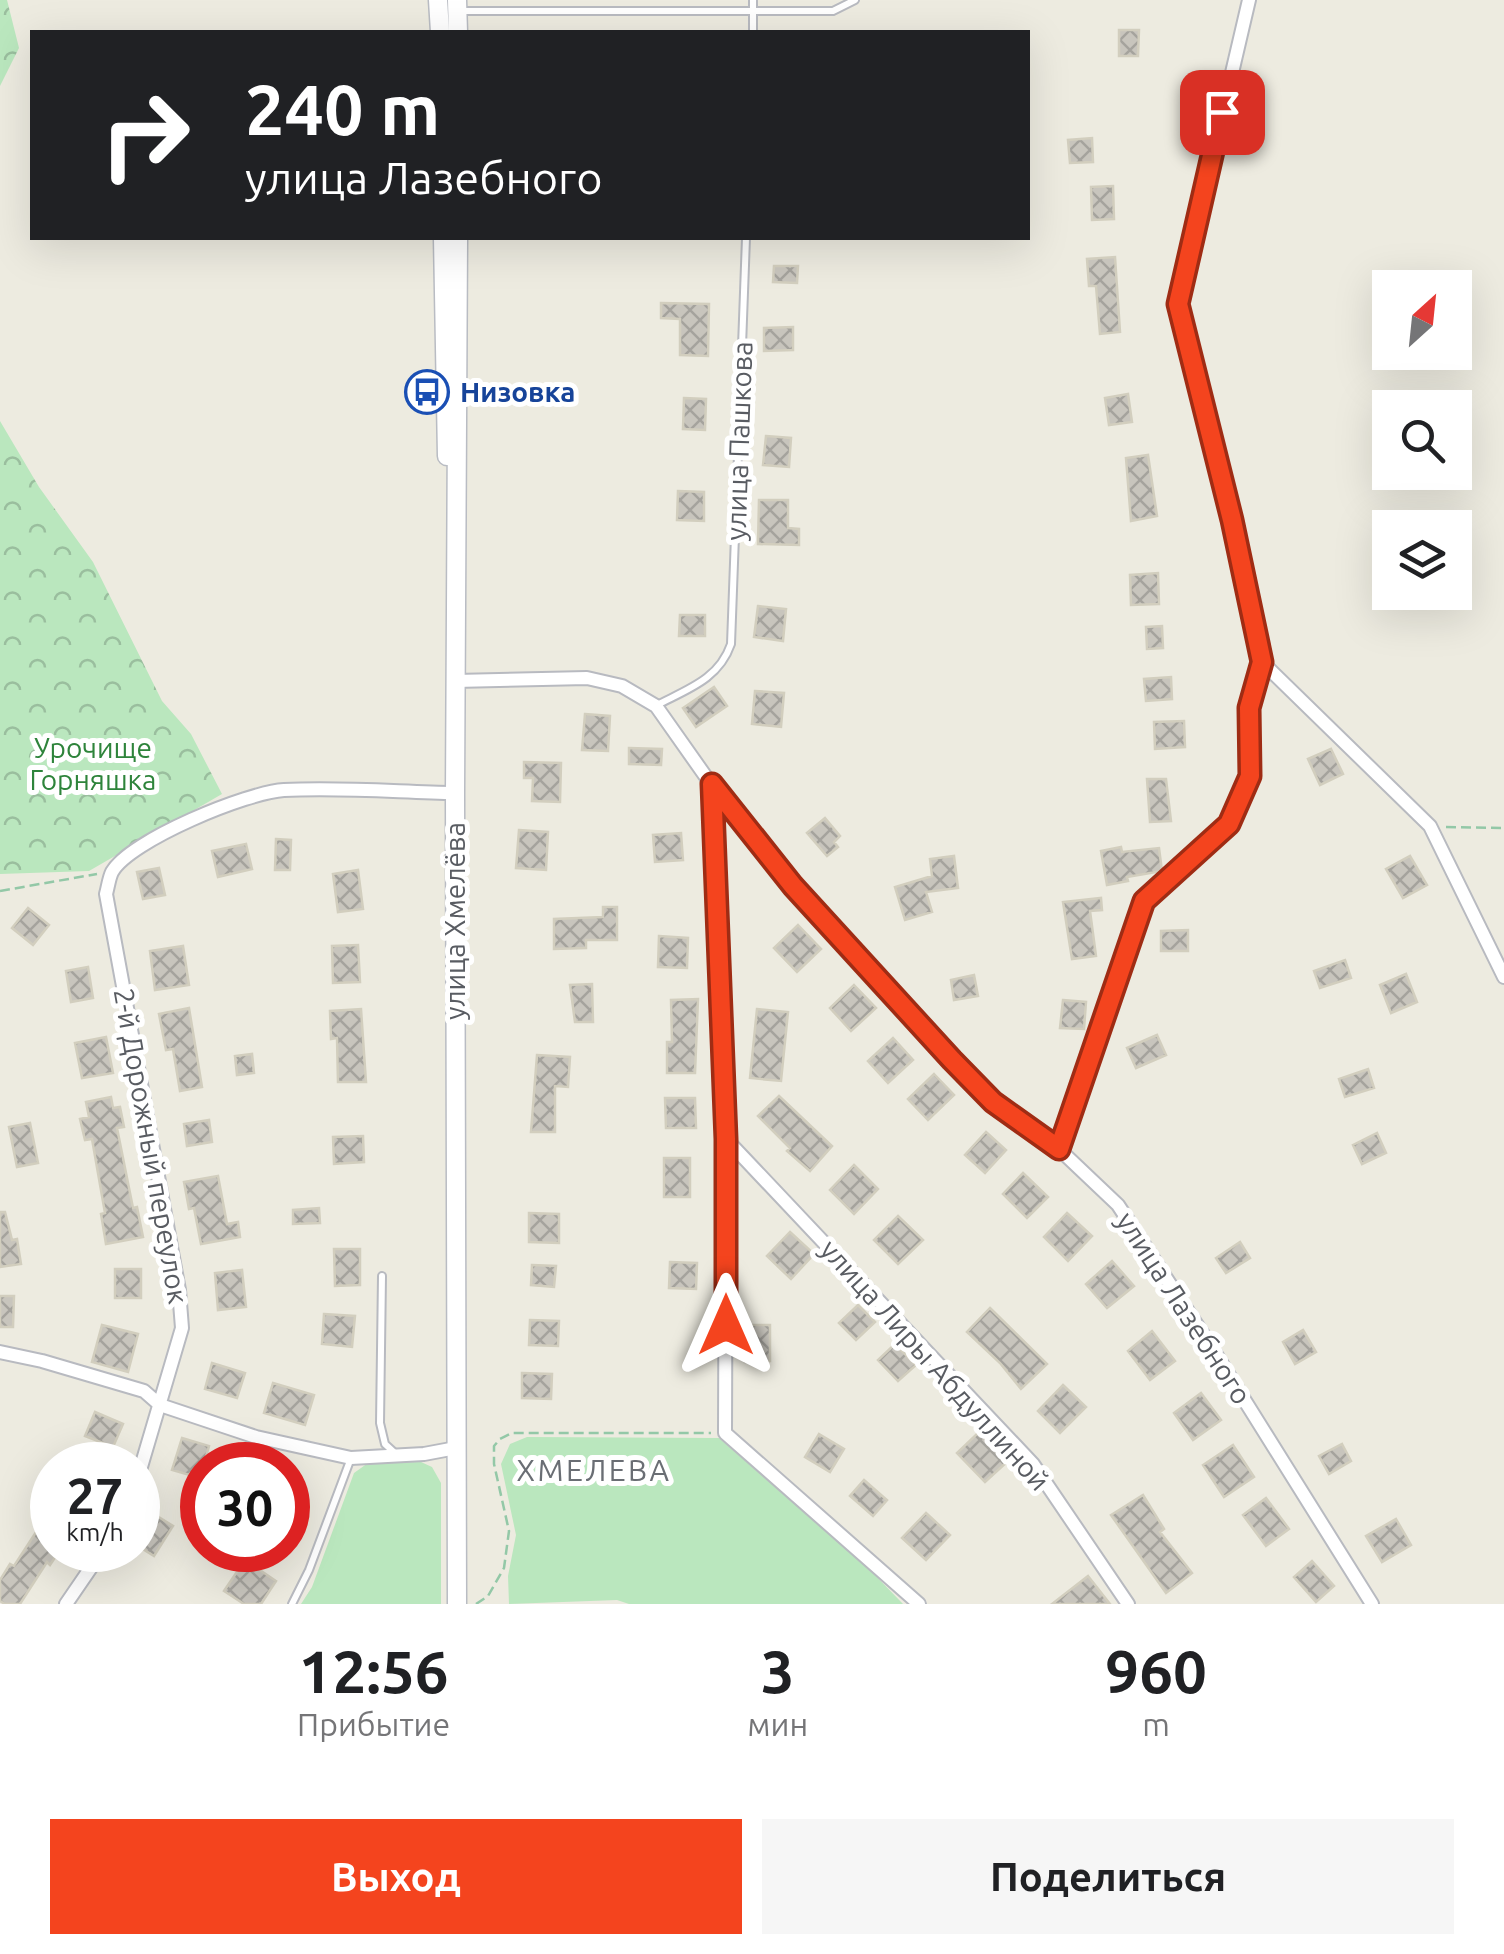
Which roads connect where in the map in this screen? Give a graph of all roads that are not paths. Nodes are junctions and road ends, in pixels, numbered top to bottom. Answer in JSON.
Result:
{"nodes":[{"id":1,"x":438,"y":0,"type":"edge"},
{"id":2,"x":754,"y":0,"type":"edge"},
{"id":3,"x":856,"y":0,"type":"edge"},
{"id":4,"x":1249,"y":0,"type":"edge"},
{"id":5,"x":457,"y":4,"type":"edge"},
{"id":6,"x":754,"y":13,"type":"junction"},
{"id":7,"x":440,"y":30,"type":"edge"},
{"id":8,"x":458,"y":30,"type":"edge"},
{"id":9,"x":753,"y":30,"type":"edge"},
{"id":10,"x":443,"y":240,"type":"edge"},
{"id":11,"x":458,"y":240,"type":"edge"},
{"id":12,"x":746,"y":240,"type":"edge"},
{"id":13,"x":1262,"y":662,"type":"junction"},
{"id":14,"x":456,"y":681,"type":"junction"},
{"id":15,"x":656,"y":706,"type":"junction"},
{"id":16,"x":712,"y":784,"type":"junction"},
{"id":17,"x":455,"y":793,"type":"junction"},
{"id":18,"x":1504,"y":976,"type":"edge"},
{"id":19,"x":726,"y":1139,"type":"junction"},
{"id":20,"x":1059,"y":1149,"type":"junction"},
{"id":21,"x":382,"y":1276,"type":"dead end"},
{"id":22,"x":0,"y":1352,"type":"edge"},
{"id":23,"x":160,"y":1405,"type":"junction"},
{"id":24,"x":149,"y":1442,"type":"edge"},
{"id":25,"x":456,"y":1448,"type":"junction"},
{"id":26,"x":398,"y":1456,"type":"junction"},
{"id":27,"x":352,"y":1458,"type":"junction"},
{"id":28,"x":88,"y":1572,"type":"edge"},
{"id":29,"x":66,"y":1604,"type":"edge"},
{"id":30,"x":292,"y":1604,"type":"edge"},
{"id":31,"x":457,"y":1604,"type":"edge"},
{"id":32,"x":920,"y":1604,"type":"edge"},
{"id":33,"x":1128,"y":1604,"type":"edge"},
{"id":34,"x":1372,"y":1604,"type":"edge"}],
"edges":[{"from":1,"to":7,"type":"main road"},
{"from":2,"to":6,"type":"lane"},
{"from":3,"to":6,"type":"lane"},
{"from":4,"to":13,"type":"street"},
{"from":5,"to":6,"type":"lane"},
{"from":5,"to":8,"type":"main road"},
{"from":6,"to":9,"type":"lane"},
{"from":10,"to":14,"type":"main road"},
{"from":11,"to":14,"type":"main road","name":"улица Хмелёва"},
{"from":12,"to":15,"type":"lane","name":"улица Пашкова"},
{"from":13,"to":18,"type":"street"},
{"from":13,"to":20,"type":"street"},
{"from":14,"to":15,"type":"street","name":"улица Лазебного"},
{"from":14,"to":17,"type":"main road","name":"улица Хмелёва"},
{"from":15,"to":16,"type":"street","name":"улица Лазебного"},
{"from":16,"to":19,"type":"street"},
{"from":16,"to":20,"type":"street","name":"улица Лазебного"},
{"from":17,"to":23,"type":"street","name":"2-й Дорожный переулок"},
{"from":17,"to":25,"type":"main road","name":"улица Хмелёва"},
{"from":19,"to":32,"type":"street"},
{"from":19,"to":33,"type":"street","name":"улица Лиры Абдуллиной"},
{"from":20,"to":34,"type":"street","name":"улица Лазебного"},
{"from":21,"to":26,"type":"lane"},
{"from":22,"to":23,"type":"street"},
{"from":23,"to":24,"type":"street","name":"2-й Дорожный переулок"},
{"from":23,"to":27,"type":"street"},
{"from":25,"to":26,"type":"street"},
{"from":25,"to":31,"type":"main road","name":"улица Хмелёва"},
{"from":26,"to":27,"type":"street"},
{"from":27,"to":30,"type":"lane"},
{"from":28,"to":29,"type":"street"}]}
